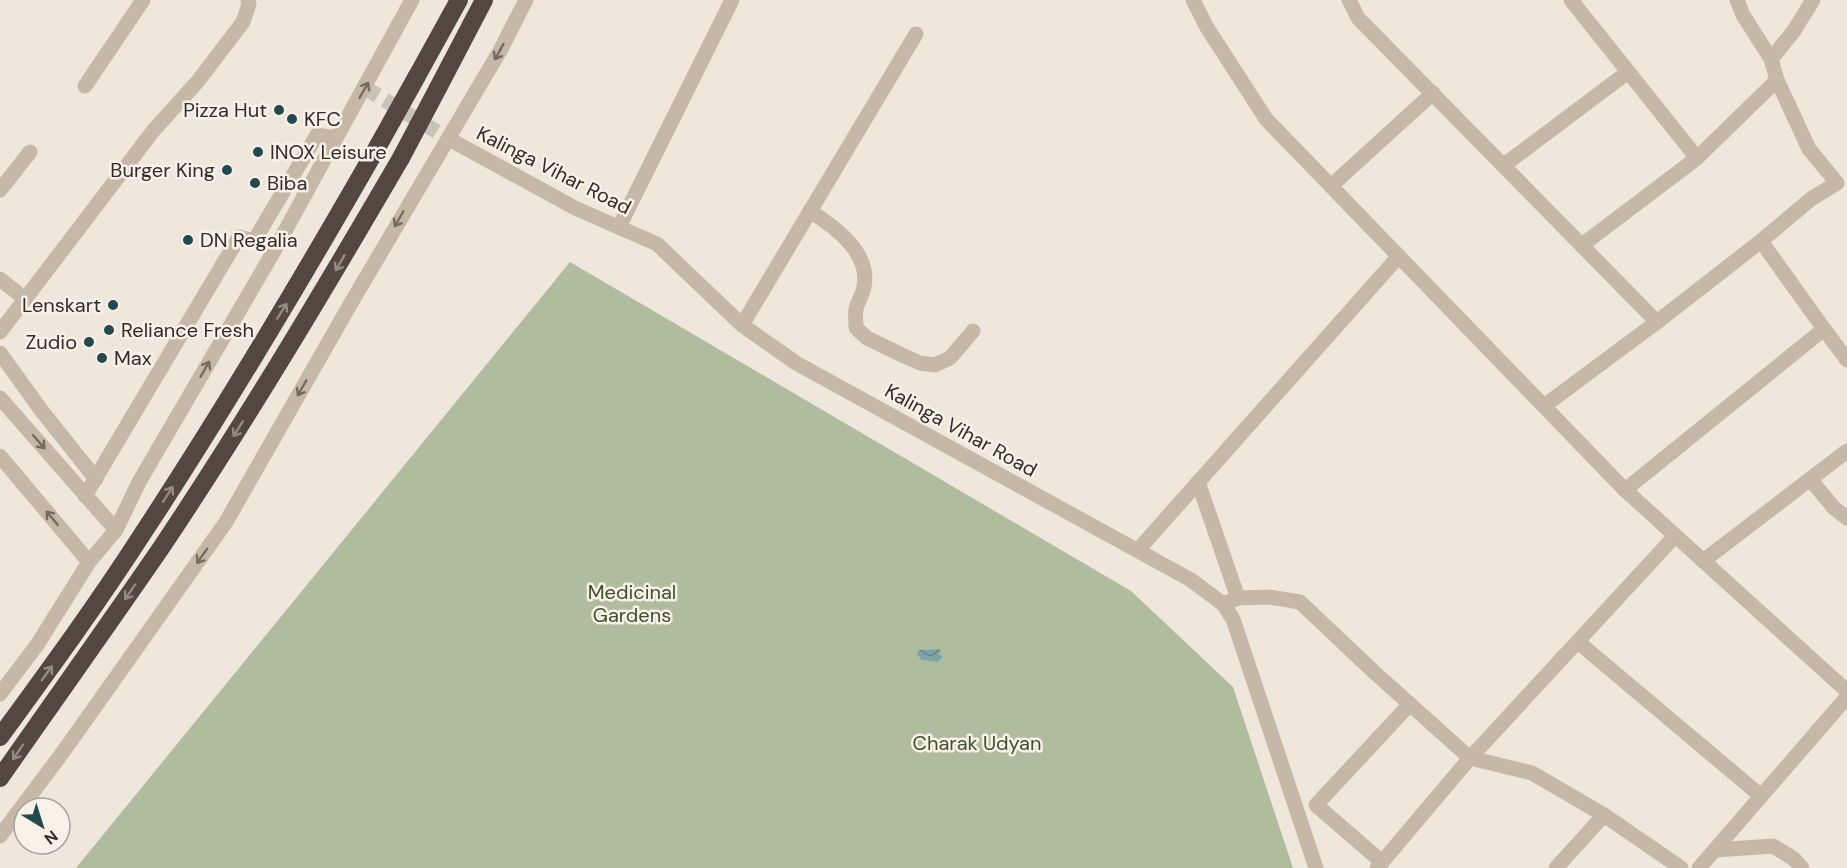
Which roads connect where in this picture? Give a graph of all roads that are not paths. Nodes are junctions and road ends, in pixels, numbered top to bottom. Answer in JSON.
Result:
{"nodes":[{"id":1,"x":143,"y":0,"type":"edge"},
{"id":2,"x":248,"y":0,"type":"edge"},
{"id":3,"x":412,"y":0,"type":"edge"},
{"id":4,"x":459,"y":0,"type":"edge"},
{"id":5,"x":484,"y":0,"type":"edge"},
{"id":6,"x":526,"y":0,"type":"edge"},
{"id":7,"x":732,"y":0,"type":"edge"},
{"id":8,"x":1193,"y":0,"type":"edge"},
{"id":9,"x":1348,"y":0,"type":"edge"},
{"id":10,"x":1571,"y":0,"type":"edge"},
{"id":11,"x":1737,"y":0,"type":"edge"},
{"id":12,"x":1813,"y":0,"type":"edge"},
{"id":13,"x":916,"y":34,"type":"dead end"},
{"id":14,"x":1771,"y":59,"type":"junction"},
{"id":15,"x":1629,"y":72,"type":"junction"},
{"id":16,"x":1777,"y":80,"type":"junction"},
{"id":17,"x":85,"y":86,"type":"dead end"},
{"id":18,"x":1433,"y":93,"type":"junction"},
{"id":19,"x":336,"y":138,"type":"junction"},
{"id":20,"x":449,"y":139,"type":"junction"},
{"id":21,"x":30,"y":152,"type":"dead end"},
{"id":22,"x":1697,"y":158,"type":"junction"},
{"id":23,"x":1504,"y":165,"type":"junction"},
{"id":24,"x":1842,"y":180,"type":"edge"},
{"id":25,"x":1332,"y":186,"type":"junction"},
{"id":26,"x":0,"y":190,"type":"edge"},
{"id":27,"x":810,"y":211,"type":"junction"},
{"id":28,"x":619,"y":227,"type":"junction"},
{"id":29,"x":1761,"y":241,"type":"junction"},
{"id":30,"x":1582,"y":245,"type":"junction"},
{"id":31,"x":1399,"y":256,"type":"junction"},
{"id":32,"x":0,"y":279,"type":"edge"},
{"id":33,"x":25,"y":299,"type":"junction"},
{"id":34,"x":1657,"y":322,"type":"junction"},
{"id":35,"x":742,"y":325,"type":"junction"},
{"id":36,"x":1824,"y":329,"type":"junction"},
{"id":37,"x":973,"y":331,"type":"dead end"},
{"id":38,"x":0,"y":332,"type":"edge"},
{"id":39,"x":0,"y":353,"type":"edge"},
{"id":40,"x":1847,"y":360,"type":"edge"},
{"id":41,"x":0,"y":398,"type":"edge"},
{"id":42,"x":1544,"y":406,"type":"junction"},
{"id":43,"x":1847,"y":451,"type":"edge"},
{"id":44,"x":0,"y":456,"type":"edge"},
{"id":45,"x":96,"y":479,"type":"junction"},
{"id":46,"x":1810,"y":479,"type":"junction"},
{"id":47,"x":1198,"y":482,"type":"junction"},
{"id":48,"x":1625,"y":490,"type":"junction"},
{"id":49,"x":85,"y":496,"type":"junction"},
{"id":50,"x":1847,"y":518,"type":"edge"},
{"id":51,"x":116,"y":530,"type":"junction"},
{"id":52,"x":1676,"y":536,"type":"junction"},
{"id":53,"x":1138,"y":550,"type":"junction"},
{"id":54,"x":1703,"y":561,"type":"junction"},
{"id":55,"x":89,"y":562,"type":"junction"},
{"id":56,"x":1238,"y":598,"type":"junction"},
{"id":57,"x":1222,"y":604,"type":"junction"},
{"id":58,"x":1578,"y":642,"type":"junction"},
{"id":59,"x":1847,"y":691,"type":"edge"},
{"id":60,"x":0,"y":694,"type":"edge"},
{"id":61,"x":1847,"y":697,"type":"edge"},
{"id":62,"x":1410,"y":704,"type":"junction"},
{"id":63,"x":0,"y":737,"type":"edge"},
{"id":64,"x":1470,"y":758,"type":"junction"},
{"id":65,"x":0,"y":778,"type":"edge"},
{"id":66,"x":1761,"y":796,"type":"junction"},
{"id":67,"x":1604,"y":815,"type":"junction"},
{"id":68,"x":0,"y":836,"type":"edge"},
{"id":69,"x":1715,"y":850,"type":"junction"},
{"id":70,"x":1380,"y":865,"type":"edge"},
{"id":71,"x":1316,"y":868,"type":"edge"},
{"id":72,"x":1556,"y":868,"type":"edge"},
{"id":73,"x":1681,"y":868,"type":"edge"},
{"id":74,"x":1699,"y":868,"type":"edge"},
{"id":75,"x":1802,"y":868,"type":"edge"}],
"edges":[{"from":1,"to":17,"type":"street"},
{"from":2,"to":33,"type":"street"},
{"from":19,"to":3,"type":"street","one_way":true},
{"from":63,"to":4,"type":"highway","one_way":true,"bridge":true},
{"from":5,"to":65,"type":"highway","one_way":true,"bridge":true},
{"from":6,"to":20,"type":"street","one_way":true},
{"from":7,"to":28,"type":"street"},
{"from":8,"to":25,"type":"street"},
{"from":9,"to":18,"type":"street"},
{"from":10,"to":15,"type":"street"},
{"from":11,"to":14,"type":"street"},
{"from":12,"to":14,"type":"street"},
{"from":13,"to":27,"type":"street"},
{"from":14,"to":16,"type":"street"},
{"from":15,"to":22,"type":"street"},
{"from":15,"to":23,"type":"street"},
{"from":16,"to":22,"type":"street"},
{"from":16,"to":24,"type":"street"},
{"from":18,"to":23,"type":"street"},
{"from":18,"to":25,"type":"street"},
{"from":19,"to":45,"type":"street"},
{"from":51,"to":19,"type":"street","one_way":true},
{"from":20,"to":28,"type":"street","name":"Kalinga Vihar Road"},
{"from":20,"to":68,"type":"street","one_way":true},
{"from":21,"to":26,"type":"street"},
{"from":22,"to":30,"type":"street"},
{"from":23,"to":30,"type":"street"},
{"from":24,"to":29,"type":"street"},
{"from":25,"to":31,"type":"street"},
{"from":27,"to":35,"type":"street"},
{"from":27,"to":37,"type":"street"},
{"from":28,"to":35,"type":"street","name":"Kalinga Vihar Road"},
{"from":29,"to":34,"type":"street"},
{"from":29,"to":36,"type":"street"},
{"from":30,"to":34,"type":"street"},
{"from":31,"to":42,"type":"street"},
{"from":31,"to":47,"type":"street"},
{"from":32,"to":33,"type":"street"},
{"from":33,"to":38,"type":"street"},
{"from":34,"to":42,"type":"street"},
{"from":35,"to":53,"type":"street","name":"Kalinga Vihar Road"},
{"from":36,"to":40,"type":"street"},
{"from":36,"to":48,"type":"street"},
{"from":39,"to":45,"type":"street"},
{"from":41,"to":49,"type":"street","one_way":true},
{"from":42,"to":48,"type":"street"},
{"from":43,"to":46,"type":"street"},
{"from":55,"to":44,"type":"street","one_way":true},
{"from":45,"to":49,"type":"street"},
{"from":46,"to":50,"type":"street"},
{"from":46,"to":54,"type":"street"},
{"from":47,"to":53,"type":"street"},
{"from":47,"to":56,"type":"street"},
{"from":48,"to":52,"type":"street"},
{"from":49,"to":51,"type":"street"},
{"from":51,"to":55,"type":"street"},
{"from":52,"to":54,"type":"street"},
{"from":52,"to":58,"type":"street"},
{"from":53,"to":57,"type":"street","name":"Kalinga Vihar Road"},
{"from":54,"to":59,"type":"street"},
{"from":55,"to":60,"type":"street"},
{"from":56,"to":57,"type":"street"},
{"from":56,"to":62,"type":"street"},
{"from":57,"to":71,"type":"street","name":"Kalinga Vihar Road"},
{"from":58,"to":64,"type":"street"},
{"from":58,"to":66,"type":"street"},
{"from":61,"to":66,"type":"street"},
{"from":62,"to":64,"type":"street"},
{"from":62,"to":70,"type":"street"},
{"from":64,"to":67,"type":"street"},
{"from":64,"to":70,"type":"street"},
{"from":66,"to":69,"type":"street"},
{"from":67,"to":72,"type":"street"},
{"from":67,"to":73,"type":"street"},
{"from":69,"to":74,"type":"street"},
{"from":69,"to":75,"type":"street"}]}
